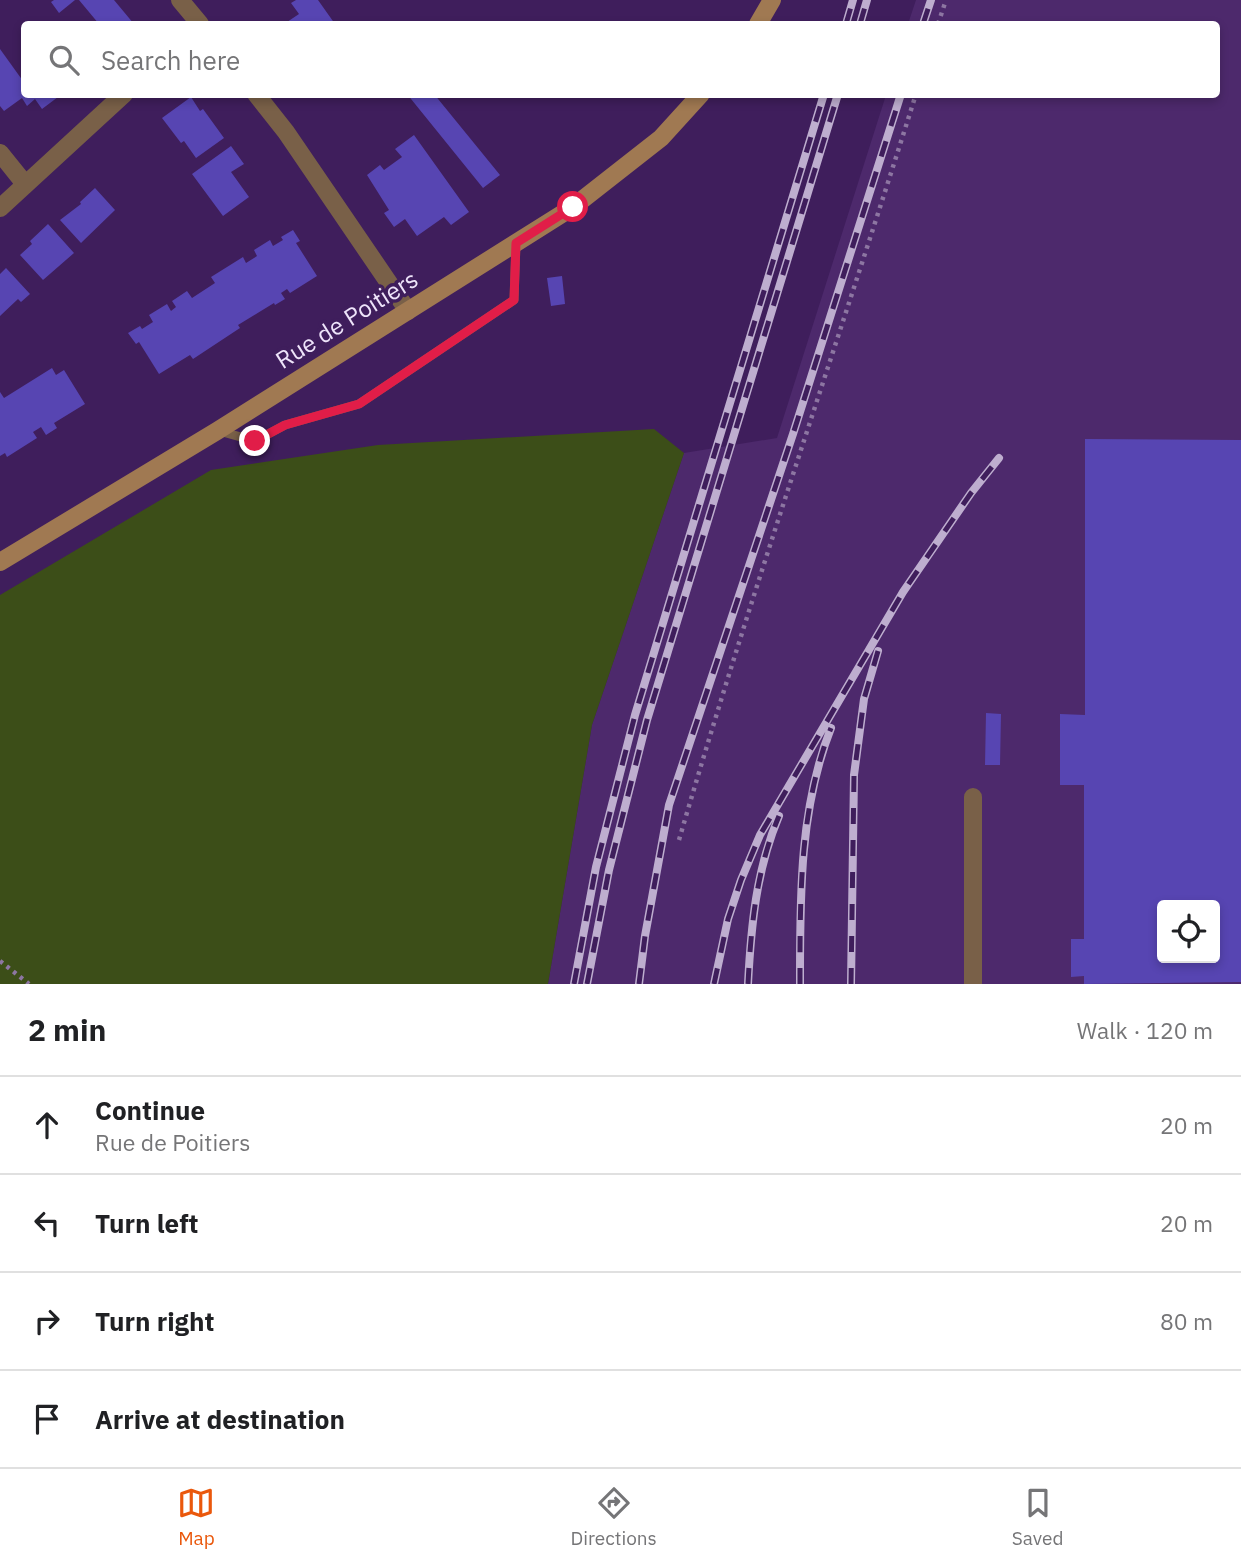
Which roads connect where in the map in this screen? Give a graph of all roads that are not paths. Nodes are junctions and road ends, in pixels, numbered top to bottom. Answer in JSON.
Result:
{"nodes":[{"id":1,"x":180,"y":0,"type":"edge"},
{"id":2,"x":772,"y":0,"type":"edge"},
{"id":3,"x":198,"y":21,"type":"edge"},
{"id":4,"x":760,"y":21,"type":"edge"},
{"id":5,"x":120,"y":98,"type":"edge"},
{"id":6,"x":259,"y":98,"type":"edge"},
{"id":7,"x":697,"y":98,"type":"edge"},
{"id":8,"x":0,"y":153,"type":"edge"},
{"id":9,"x":25,"y":184,"type":"junction"},
{"id":10,"x":0,"y":208,"type":"edge"},
{"id":11,"x":516,"y":243,"type":"junction"},
{"id":12,"x":408,"y":311,"type":"junction"},
{"id":13,"x":218,"y":431,"type":"junction"},
{"id":14,"x":0,"y":562,"type":"edge"},
{"id":15,"x":973,"y":797,"type":"dead end"},
{"id":16,"x":972,"y":984,"type":"edge"}],
"edges":[{"from":1,"to":3,"type":"street"},
{"from":2,"to":4,"type":"street"},
{"from":5,"to":9,"type":"street"},
{"from":6,"to":12,"type":"street"},
{"from":7,"to":11,"type":"street","name":"Rue de Poitiers"},
{"from":8,"to":9,"type":"street"},
{"from":9,"to":10,"type":"street"},
{"from":11,"to":12,"type":"street","name":"Rue de Poitiers"},
{"from":11,"to":13,"type":"lane"},
{"from":12,"to":13,"type":"street","name":"Rue de Poitiers"},
{"from":13,"to":14,"type":"street","name":"Rue de Poitiers"},
{"from":15,"to":16,"type":"street"}]}
